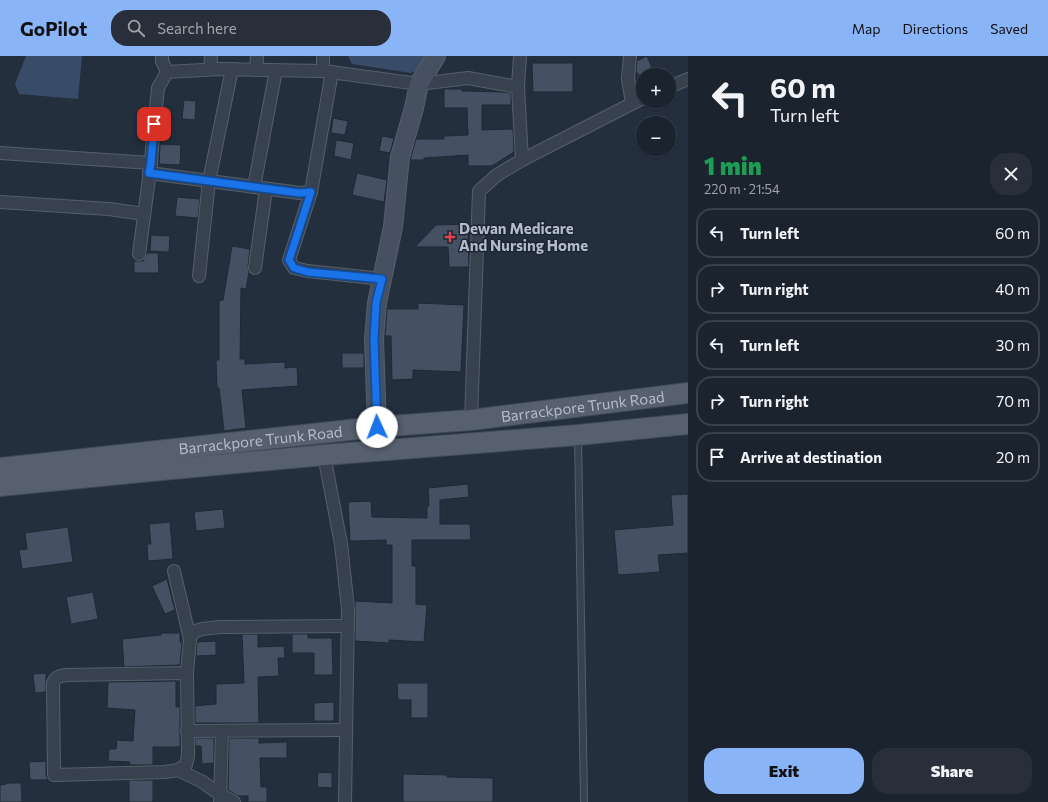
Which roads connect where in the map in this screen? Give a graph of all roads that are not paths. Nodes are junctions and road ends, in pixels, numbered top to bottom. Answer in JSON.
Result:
{"nodes":[{"id":1,"x":162,"y":56,"type":"edge"},
{"id":2,"x":210,"y":56,"type":"edge"},
{"id":3,"x":257,"y":56,"type":"edge"},
{"id":4,"x":323,"y":56,"type":"edge"},
{"id":5,"x":436,"y":56,"type":"edge"},
{"id":6,"x":520,"y":56,"type":"edge"},
{"id":7,"x":630,"y":56,"type":"edge"},
{"id":8,"x":210,"y":69,"type":"junction"},
{"id":9,"x":232,"y":69,"type":"junction"},
{"id":10,"x":256,"y":70,"type":"junction"},
{"id":11,"x":276,"y":70,"type":"junction"},
{"id":12,"x":167,"y":72,"type":"junction"},
{"id":13,"x":328,"y":72,"type":"junction"},
{"id":14,"x":688,"y":79,"type":"edge"},
{"id":15,"x":419,"y":84,"type":"junction"},
{"id":16,"x":676,"y":84,"type":"edge"},
{"id":17,"x":518,"y":87,"type":"junction"},
{"id":18,"x":636,"y":98,"type":"edge"},
{"id":19,"x":636,"y":101,"type":"edge"},
{"id":20,"x":0,"y":152,"type":"edge"},
{"id":21,"x":522,"y":160,"type":"junction"},
{"id":22,"x":150,"y":168,"type":"junction"},
{"id":23,"x":209,"y":181,"type":"junction"},
{"id":24,"x":254,"y":187,"type":"junction"},
{"id":25,"x":266,"y":188,"type":"junction"},
{"id":26,"x":311,"y":192,"type":"junction"},
{"id":27,"x":0,"y":202,"type":"edge"},
{"id":28,"x":144,"y":214,"type":"junction"},
{"id":29,"x":139,"y":254,"type":"dead end"},
{"id":30,"x":255,"y":268,"type":"dead end"},
{"id":31,"x":199,"y":276,"type":"dead end"},
{"id":32,"x":382,"y":279,"type":"junction"},
{"id":33,"x":688,"y":394,"type":"edge"},
{"id":34,"x":471,"y":420,"type":"junction"},
{"id":35,"x":688,"y":424,"type":"edge"},
{"id":36,"x":377,"y":427,"type":"junction"},
{"id":37,"x":578,"y":435,"type":"junction"},
{"id":38,"x":324,"y":455,"type":"junction"},
{"id":39,"x":0,"y":468,"type":"edge"},
{"id":40,"x":0,"y":486,"type":"edge"},
{"id":41,"x":174,"y":571,"type":"dead end"},
{"id":42,"x":348,"y":626,"type":"junction"},
{"id":43,"x":190,"y":639,"type":"junction"},
{"id":44,"x":187,"y":673,"type":"junction"},
{"id":45,"x":345,"y":730,"type":"junction"},
{"id":46,"x":187,"y":731,"type":"junction"},
{"id":47,"x":222,"y":731,"type":"junction"},
{"id":48,"x":178,"y":770,"type":"junction"},
{"id":49,"x":221,"y":799,"type":"edge"},
{"id":50,"x":234,"y":802,"type":"edge"},
{"id":51,"x":345,"y":802,"type":"edge"},
{"id":52,"x":584,"y":802,"type":"edge"}],
"edges":[{"from":1,"to":12,"type":"street"},
{"from":2,"to":8,"type":"street"},
{"from":3,"to":10,"type":"street"},
{"from":4,"to":13,"type":"street"},
{"from":5,"to":15,"type":"street"},
{"from":6,"to":17,"type":"street"},
{"from":7,"to":18,"type":"street"},
{"from":8,"to":9,"type":"street"},
{"from":8,"to":12,"type":"street"},
{"from":9,"to":10,"type":"street"},
{"from":9,"to":23,"type":"street"},
{"from":10,"to":11,"type":"street"},
{"from":11,"to":13,"type":"street"},
{"from":11,"to":24,"type":"street"},
{"from":12,"to":22,"type":"street"},
{"from":13,"to":15,"type":"street"},
{"from":13,"to":26,"type":"street"},
{"from":14,"to":16,"type":"street"},
{"from":15,"to":17,"type":"street"},
{"from":15,"to":32,"type":"street"},
{"from":17,"to":21,"type":"street"},
{"from":19,"to":21,"type":"street"},
{"from":20,"to":22,"type":"street"},
{"from":21,"to":34,"type":"street"},
{"from":22,"to":23,"type":"street"},
{"from":22,"to":28,"type":"street"},
{"from":23,"to":24,"type":"street"},
{"from":23,"to":31,"type":"street"},
{"from":24,"to":25,"type":"street"},
{"from":25,"to":26,"type":"street"},
{"from":25,"to":30,"type":"street"},
{"from":26,"to":32,"type":"street"},
{"from":27,"to":28,"type":"street"},
{"from":28,"to":29,"type":"street"},
{"from":32,"to":36,"type":"street"},
{"from":33,"to":34,"type":"main road","name":"Barrackpore Trunk Road"},
{"from":34,"to":36,"type":"main road","name":"Barrackpore Trunk Road"},
{"from":35,"to":37,"type":"main road","name":"Barrackpore Trunk Road"},
{"from":36,"to":39,"type":"main road","name":"Barrackpore Trunk Road"},
{"from":37,"to":38,"type":"main road","name":"Barrackpore Trunk Road"},
{"from":37,"to":52,"type":"lane"},
{"from":38,"to":40,"type":"main road","name":"Barrackpore Trunk Road"},
{"from":38,"to":42,"type":"street"},
{"from":41,"to":43,"type":"street"},
{"from":42,"to":43,"type":"street"},
{"from":42,"to":45,"type":"street"},
{"from":43,"to":44,"type":"street"},
{"from":44,"to":46,"type":"street"},
{"from":44,"to":48,"type":"street"},
{"from":45,"to":47,"type":"street"},
{"from":45,"to":51,"type":"street"},
{"from":46,"to":47,"type":"street"},
{"from":46,"to":48,"type":"street"},
{"from":47,"to":49,"type":"street"},
{"from":48,"to":49,"type":"street"},
{"from":49,"to":50,"type":"street"}]}
